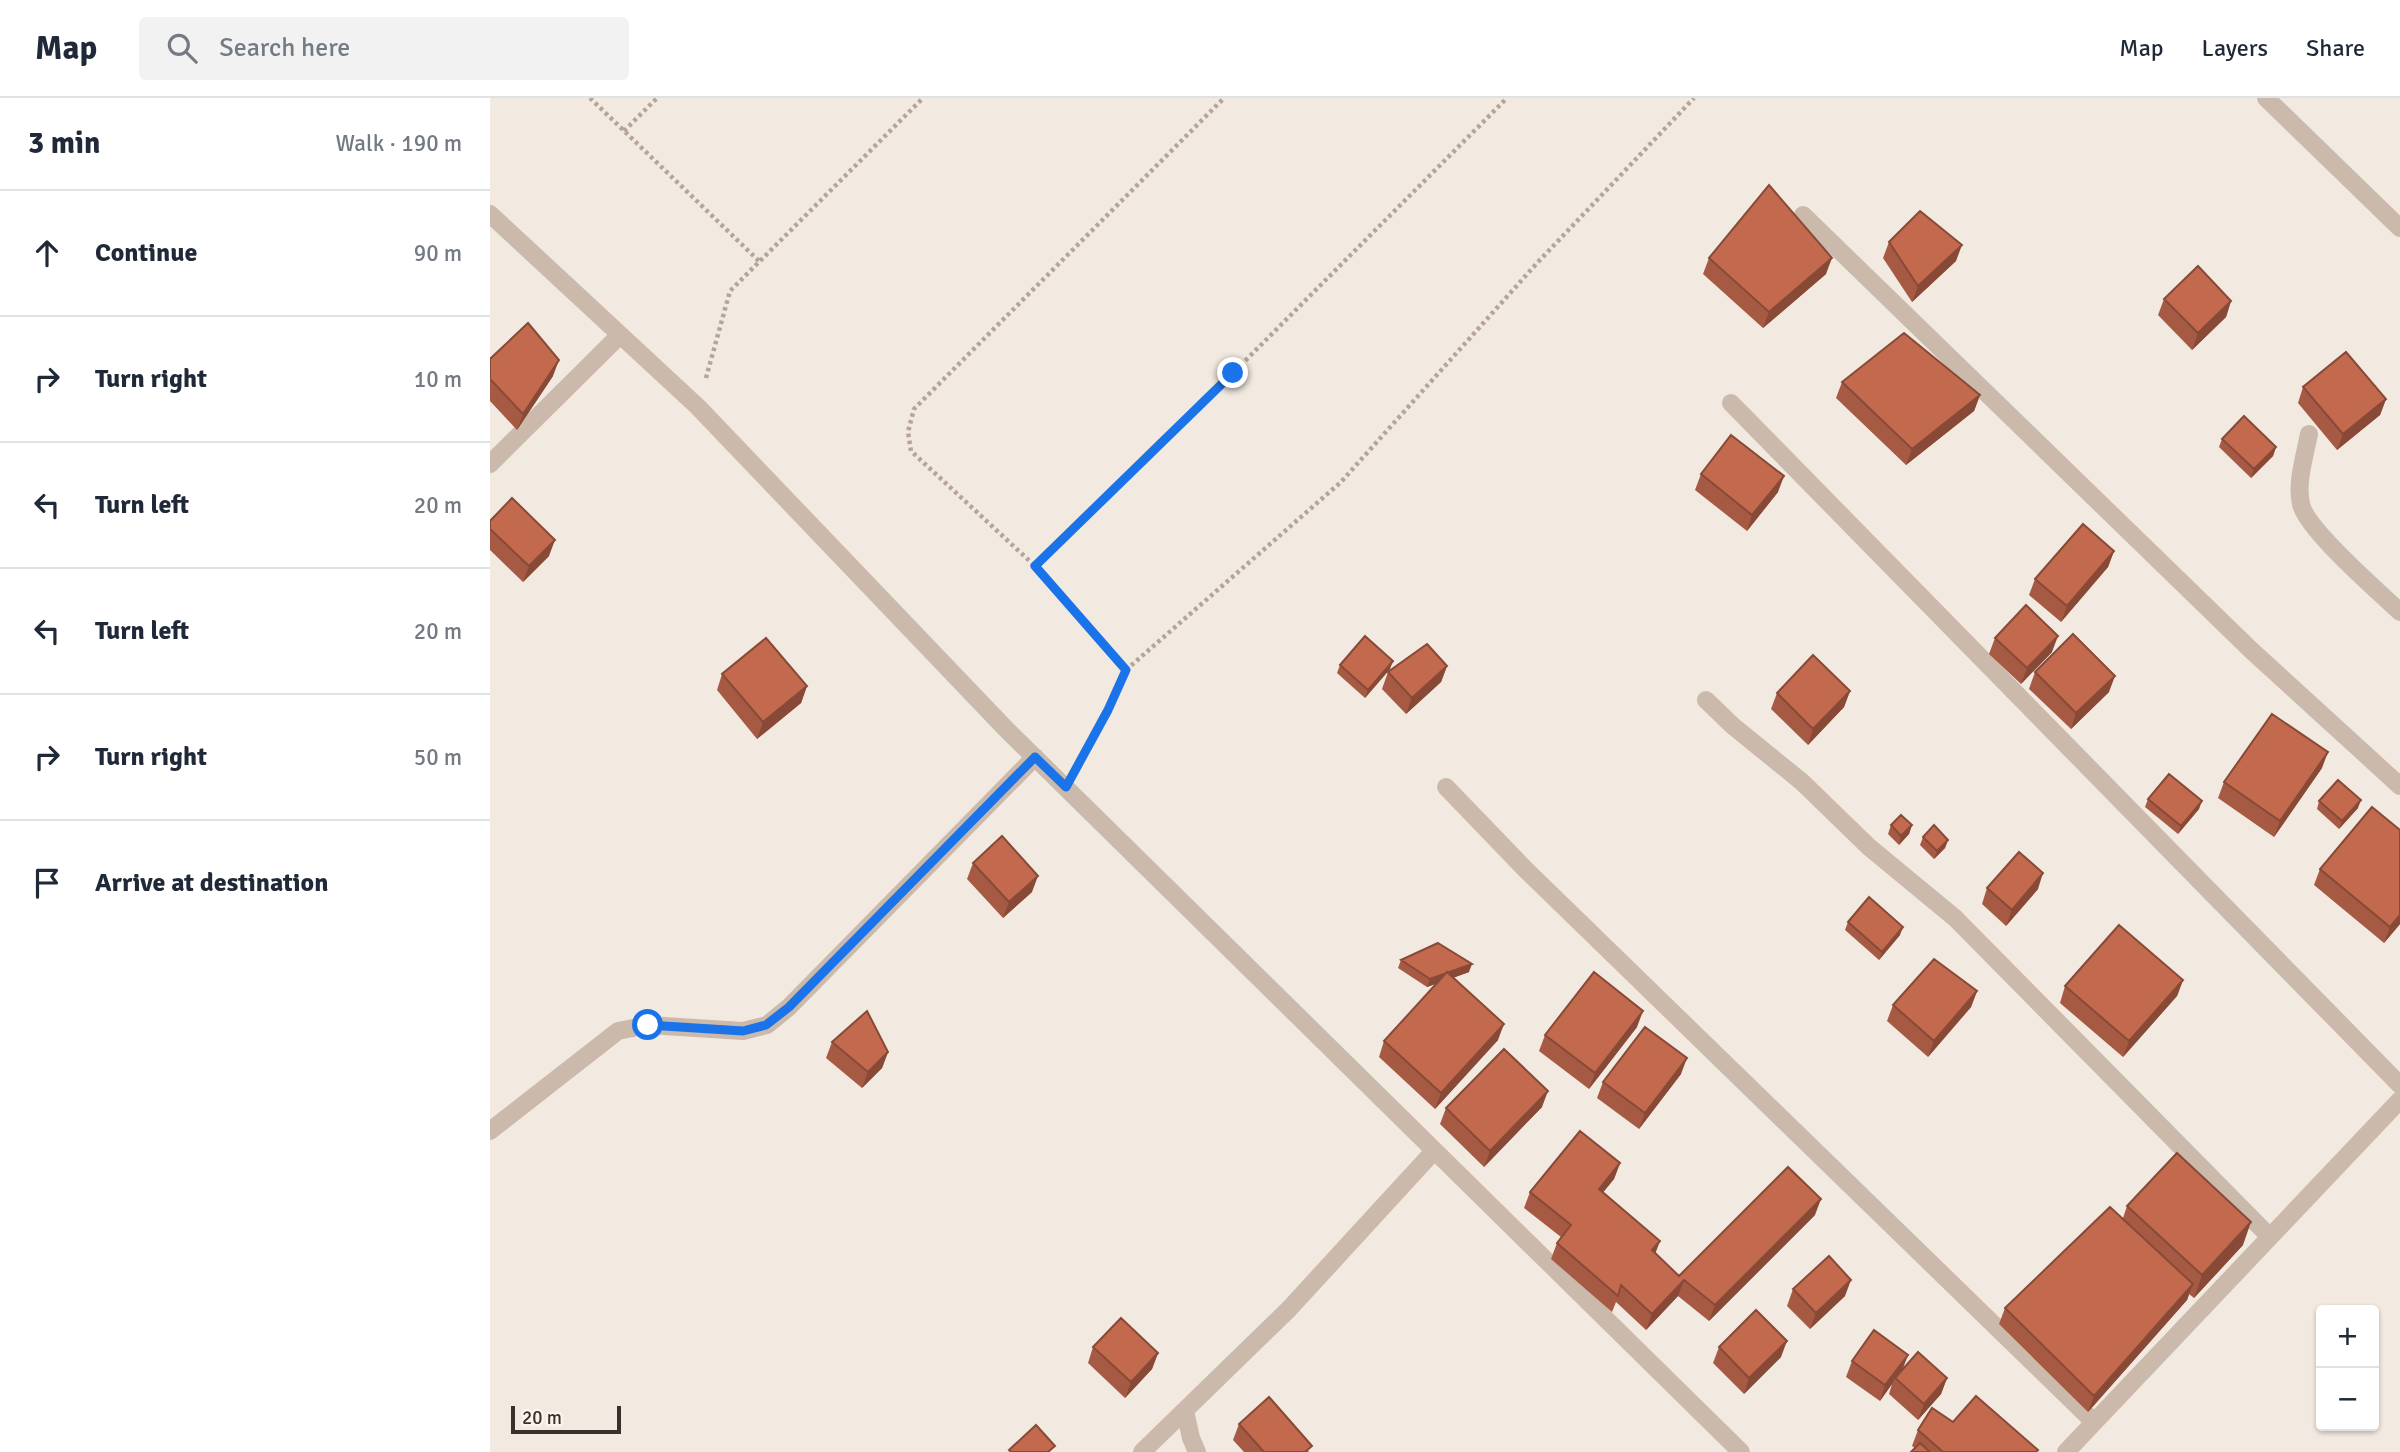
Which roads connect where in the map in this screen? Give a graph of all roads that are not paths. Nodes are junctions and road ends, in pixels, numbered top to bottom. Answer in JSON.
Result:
{"nodes":[{"id":1,"x":2266,"y":98,"type":"edge"},
{"id":2,"x":490,"y":214,"type":"edge"},
{"id":3,"x":1803,"y":215,"type":"dead end"},
{"id":4,"x":2400,"y":228,"type":"edge"},
{"id":5,"x":620,"y":335,"type":"junction"},
{"id":6,"x":1731,"y":402,"type":"dead end"},
{"id":7,"x":2309,"y":434,"type":"dead end"},
{"id":8,"x":490,"y":464,"type":"edge"},
{"id":9,"x":2400,"y":612,"type":"edge"},
{"id":10,"x":1706,"y":700,"type":"dead end"},
{"id":11,"x":1035,"y":757,"type":"junction"},
{"id":12,"x":2400,"y":786,"type":"edge"},
{"id":13,"x":1446,"y":787,"type":"dead end"},
{"id":14,"x":2400,"y":1085,"type":"edge"},
{"id":15,"x":2400,"y":1100,"type":"edge"},
{"id":16,"x":490,"y":1131,"type":"edge"},
{"id":17,"x":1434,"y":1151,"type":"junction"},
{"id":18,"x":2270,"y":1237,"type":"junction"},
{"id":19,"x":1185,"y":1411,"type":"junction"},
{"id":20,"x":2094,"y":1422,"type":"junction"},
{"id":21,"x":1142,"y":1452,"type":"edge"},
{"id":22,"x":1198,"y":1452,"type":"edge"},
{"id":23,"x":1741,"y":1452,"type":"edge"},
{"id":24,"x":2066,"y":1452,"type":"edge"}],
"edges":[{"from":1,"to":4,"type":"street"},
{"from":2,"to":5,"type":"street"},
{"from":3,"to":12,"type":"street"},
{"from":5,"to":8,"type":"street"},
{"from":5,"to":11,"type":"street"},
{"from":6,"to":14,"type":"street"},
{"from":7,"to":9,"type":"street"},
{"from":10,"to":18,"type":"street"},
{"from":11,"to":16,"type":"street"},
{"from":11,"to":17,"type":"street"},
{"from":13,"to":20,"type":"street"},
{"from":15,"to":18,"type":"street"},
{"from":17,"to":19,"type":"street"},
{"from":17,"to":23,"type":"street"},
{"from":18,"to":20,"type":"street"},
{"from":19,"to":21,"type":"street"},
{"from":19,"to":22,"type":"street"},
{"from":20,"to":24,"type":"street"}]}
